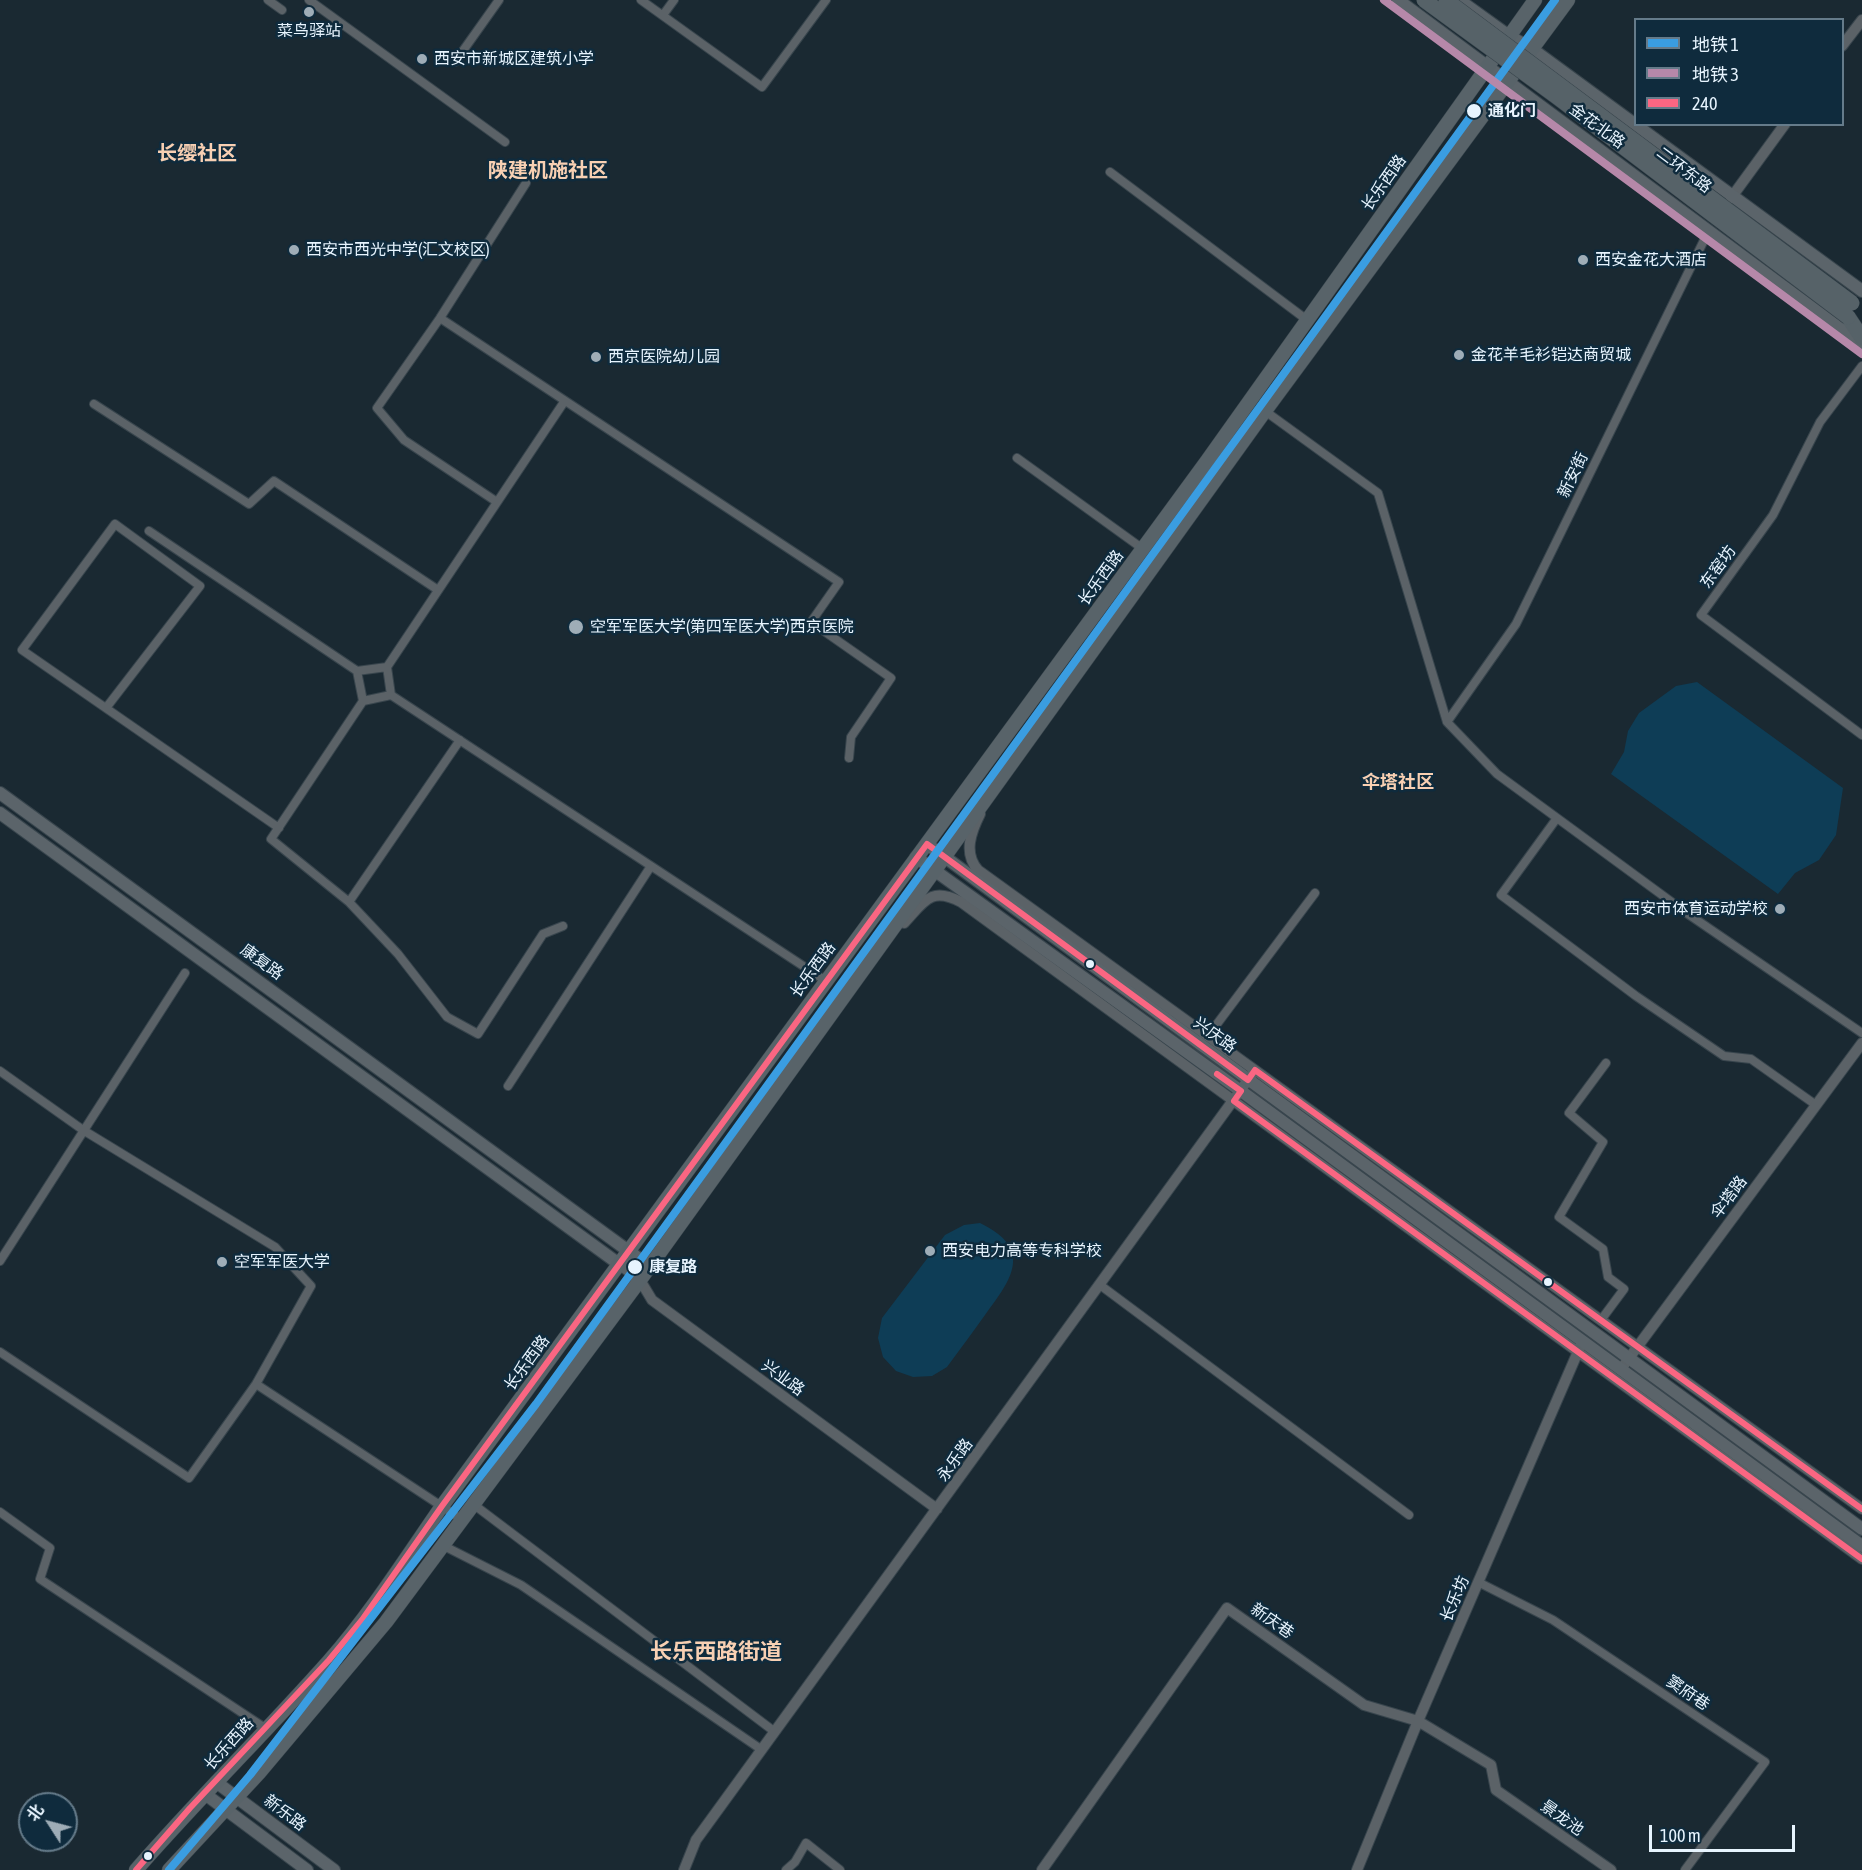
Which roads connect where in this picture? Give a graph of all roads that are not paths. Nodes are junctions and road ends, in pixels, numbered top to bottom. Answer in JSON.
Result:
{"nodes":[{"id":1,"x":268,"y":0,"type":"edge"},
{"id":2,"x":309,"y":0,"type":"edge"},
{"id":3,"x":499,"y":0,"type":"edge"},
{"id":4,"x":641,"y":0,"type":"edge"},
{"id":5,"x":674,"y":0,"type":"edge"},
{"id":6,"x":826,"y":0,"type":"edge"},
{"id":7,"x":1398,"y":0,"type":"edge"},
{"id":8,"x":1424,"y":0,"type":"edge"},
{"id":9,"x":1446,"y":0,"type":"edge"},
{"id":10,"x":1460,"y":0,"type":"edge"},
{"id":11,"x":1535,"y":0,"type":"edge"},
{"id":12,"x":1568,"y":0,"type":"edge"},
{"id":13,"x":282,"y":10,"type":"dead end"},
{"id":14,"x":663,"y":15,"type":"junction"},
{"id":15,"x":1862,"y":20,"type":"edge"},
{"id":16,"x":1509,"y":36,"type":"junction"},
{"id":17,"x":1844,"y":43,"type":"edge"},
{"id":18,"x":1532,"y":49,"type":"junction"},
{"id":19,"x":455,"y":62,"type":"dead end"},
{"id":20,"x":1487,"y":65,"type":"junction"},
{"id":21,"x":1509,"y":82,"type":"junction"},
{"id":22,"x":1634,"y":125,"type":"edge"},
{"id":23,"x":1635,"y":126,"type":"edge"},
{"id":24,"x":1784,"y":126,"type":"edge"},
{"id":25,"x":505,"y":142,"type":"dead end"},
{"id":26,"x":1110,"y":172,"type":"dead end"},
{"id":27,"x":526,"y":183,"type":"dead end"},
{"id":28,"x":1731,"y":198,"type":"junction"},
{"id":29,"x":1709,"y":230,"type":"junction"},
{"id":30,"x":1856,"y":305,"type":"edge"},
{"id":31,"x":440,"y":318,"type":"junction"},
{"id":32,"x":1307,"y":320,"type":"junction"},
{"id":33,"x":1862,"y":328,"type":"edge"},
{"id":34,"x":1862,"y":338,"type":"edge"},
{"id":35,"x":1862,"y":345,"type":"edge"},
{"id":36,"x":1862,"y":366,"type":"edge"},
{"id":37,"x":564,"y":402,"type":"junction"},
{"id":38,"x":94,"y":404,"type":"dead end"},
{"id":39,"x":1265,"y":411,"type":"junction"},
{"id":40,"x":1017,"y":458,"type":"dead end"},
{"id":41,"x":497,"y":502,"type":"junction"},
{"id":42,"x":148,"y":531,"type":"dead end"},
{"id":43,"x":1143,"y":549,"type":"junction"},
{"id":44,"x":438,"y":590,"type":"junction"},
{"id":45,"x":387,"y":667,"type":"junction"},
{"id":46,"x":357,"y":670,"type":"junction"},
{"id":47,"x":391,"y":695,"type":"junction"},
{"id":48,"x":363,"y":701,"type":"junction"},
{"id":49,"x":106,"y":708,"type":"junction"},
{"id":50,"x":1447,"y":722,"type":"junction"},
{"id":51,"x":1862,"y":735,"type":"edge"},
{"id":52,"x":460,"y":740,"type":"junction"},
{"id":53,"x":849,"y":758,"type":"dead end"},
{"id":54,"x":0,"y":793,"type":"edge"},
{"id":55,"x":987,"y":800,"type":"junction"},
{"id":56,"x":0,"y":813,"type":"edge"},
{"id":57,"x":1557,"y":818,"type":"junction"},
{"id":58,"x":279,"y":828,"type":"junction"},
{"id":59,"x":927,"y":844,"type":"junction"},
{"id":60,"x":916,"y":857,"type":"junction"},
{"id":61,"x":945,"y":858,"type":"junction"},
{"id":62,"x":651,"y":866,"type":"junction"},
{"id":63,"x":935,"y":871,"type":"junction"},
{"id":64,"x":1314,"y":893,"type":"dead end"},
{"id":65,"x":349,"y":902,"type":"junction"},
{"id":66,"x":980,"y":903,"type":"junction"},
{"id":67,"x":563,"y":926,"type":"dead end"},
{"id":68,"x":994,"y":926,"type":"junction"},
{"id":69,"x":882,"y":945,"type":"junction"},
{"id":70,"x":185,"y":973,"type":"dead end"},
{"id":71,"x":826,"y":981,"type":"junction"},
{"id":72,"x":1862,"y":1034,"type":"edge"},
{"id":73,"x":1208,"y":1036,"type":"junction"},
{"id":74,"x":1862,"y":1043,"type":"edge"},
{"id":75,"x":1606,"y":1063,"type":"dead end"},
{"id":76,"x":0,"y":1071,"type":"edge"},
{"id":77,"x":1252,"y":1075,"type":"junction"},
{"id":78,"x":508,"y":1086,"type":"dead end"},
{"id":79,"x":1237,"y":1096,"type":"junction"},
{"id":80,"x":1816,"y":1105,"type":"junction"},
{"id":81,"x":83,"y":1130,"type":"junction"},
{"id":82,"x":629,"y":1251,"type":"junction"},
{"id":83,"x":0,"y":1261,"type":"edge"},
{"id":84,"x":619,"y":1264,"type":"junction"},
{"id":85,"x":649,"y":1266,"type":"junction"},
{"id":86,"x":640,"y":1280,"type":"junction"},
{"id":87,"x":1100,"y":1285,"type":"junction"},
{"id":88,"x":1601,"y":1320,"type":"junction"},
{"id":89,"x":1580,"y":1346,"type":"junction"},
{"id":90,"x":1637,"y":1346,"type":"junction"},
{"id":91,"x":0,"y":1352,"type":"edge"},
{"id":92,"x":1625,"y":1364,"type":"junction"},
{"id":93,"x":256,"y":1384,"type":"junction"},
{"id":94,"x":473,"y":1504,"type":"junction"},
{"id":95,"x":442,"y":1506,"type":"junction"},
{"id":96,"x":937,"y":1509,"type":"junction"},
{"id":97,"x":1862,"y":1509,"type":"edge"},
{"id":98,"x":0,"y":1512,"type":"edge"},
{"id":99,"x":1409,"y":1515,"type":"dead end"},
{"id":100,"x":461,"y":1519,"type":"junction"},
{"id":101,"x":1862,"y":1529,"type":"edge"},
{"id":102,"x":442,"y":1545,"type":"junction"},
{"id":103,"x":1862,"y":1546,"type":"edge"},
{"id":104,"x":1862,"y":1558,"type":"edge"},
{"id":105,"x":1478,"y":1582,"type":"junction"},
{"id":106,"x":1418,"y":1721,"type":"junction"},
{"id":107,"x":265,"y":1728,"type":"junction"},
{"id":108,"x":776,"y":1732,"type":"junction"},
{"id":109,"x":762,"y":1750,"type":"junction"},
{"id":110,"x":216,"y":1782,"type":"junction"},
{"id":111,"x":1496,"y":1790,"type":"joint"},
{"id":112,"x":205,"y":1794,"type":"junction"},
{"id":113,"x":237,"y":1797,"type":"junction"},
{"id":114,"x":225,"y":1808,"type":"junction"},
{"id":115,"x":1044,"y":1869,"type":"edge"},
{"id":116,"x":136,"y":1870,"type":"edge"},
{"id":117,"x":169,"y":1870,"type":"edge"},
{"id":118,"x":307,"y":1870,"type":"edge"},
{"id":119,"x":334,"y":1870,"type":"edge"},
{"id":120,"x":684,"y":1870,"type":"edge"},
{"id":121,"x":786,"y":1870,"type":"edge"},
{"id":122,"x":840,"y":1870,"type":"edge"},
{"id":123,"x":1357,"y":1870,"type":"edge"},
{"id":124,"x":1611,"y":1870,"type":"edge"},
{"id":125,"x":1685,"y":1870,"type":"edge"}],
"edges":[{"from":1,"to":13,"type":"street"},
{"from":2,"to":25,"type":"street"},
{"from":3,"to":19,"type":"street"},
{"from":4,"to":14,"type":"street"},
{"from":5,"to":14,"type":"street"},
{"from":6,"to":14,"type":"street"},
{"from":7,"to":20,"type":"main road","name":"金花北路"},
{"from":8,"to":30,"type":"highway","name":"二环东路","bridge":true},
{"from":9,"to":30,"type":"highway","name":"二环东路","bridge":true},
{"from":10,"to":16,"type":"main road","name":"金花北路"},
{"from":11,"to":16,"type":"main road","name":"长乐西路"},
{"from":12,"to":18,"type":"main road"},
{"from":15,"to":17,"type":"street"},
{"from":16,"to":18,"type":"main road","name":"金花北路"},
{"from":16,"to":20,"type":"main road","name":"长乐西路"},
{"from":18,"to":21,"type":"main road"},
{"from":18,"to":22,"type":"main road","name":"金花北路"},
{"from":20,"to":21,"type":"main road","name":"金花北路"},
{"from":20,"to":32,"type":"main road","name":"长乐西路"},
{"from":21,"to":29,"type":"main road","name":"金花北路"},
{"from":21,"to":39,"type":"main road"},
{"from":23,"to":28,"type":"main road","name":"金花北路"},
{"from":24,"to":28,"type":"street"},
{"from":26,"to":32,"type":"street"},
{"from":27,"to":31,"type":"street"},
{"from":28,"to":30,"type":"main road","name":"金花北路"},
{"from":29,"to":35,"type":"main road","name":"金花北路"},
{"from":29,"to":50,"type":"street","name":"新安街"},
{"from":30,"to":33,"type":"highway","name":"二环东路"},
{"from":30,"to":34,"type":"highway"},
{"from":31,"to":37,"type":"street"},
{"from":31,"to":41,"type":"street"},
{"from":32,"to":43,"type":"main road","name":"长乐西路"},
{"from":36,"to":51,"type":"street","name":"东窑坊"},
{"from":37,"to":41,"type":"street"},
{"from":37,"to":53,"type":"street"},
{"from":38,"to":44,"type":"street"},
{"from":39,"to":50,"type":"street"},
{"from":39,"to":55,"type":"main road"},
{"from":40,"to":43,"type":"street"},
{"from":41,"to":44,"type":"street"},
{"from":42,"to":46,"type":"street"},
{"from":43,"to":59,"type":"main road","name":"长乐西路"},
{"from":44,"to":45,"type":"street"},
{"from":45,"to":46,"type":"street"},
{"from":45,"to":47,"type":"street"},
{"from":46,"to":48,"type":"street"},
{"from":47,"to":48,"type":"street"},
{"from":47,"to":52,"type":"street"},
{"from":48,"to":58,"type":"street"},
{"from":49,"to":49,"type":"street"},
{"from":49,"to":58,"type":"street"},
{"from":50,"to":57,"type":"street"},
{"from":52,"to":62,"type":"street"},
{"from":52,"to":65,"type":"street"},
{"from":54,"to":82,"type":"main road","name":"康复路"},
{"from":55,"to":61,"type":"main road"},
{"from":55,"to":73,"type":"street"},
{"from":56,"to":84,"type":"main road"},
{"from":57,"to":72,"type":"street"},
{"from":57,"to":80,"type":"street"},
{"from":58,"to":65,"type":"street"},
{"from":59,"to":60,"type":"main road","name":"长乐西路"},
{"from":59,"to":61,"type":"main road","name":"兴庆路"},
{"from":60,"to":63,"type":"main road","name":"兴庆路"},
{"from":60,"to":71,"type":"main road","name":"长乐西路"},
{"from":61,"to":63,"type":"main road"},
{"from":61,"to":77,"type":"main road","name":"兴庆路"},
{"from":62,"to":71,"type":"street"},
{"from":62,"to":78,"type":"street"},
{"from":63,"to":66,"type":"main road","name":"兴庆路"},
{"from":63,"to":69,"type":"main road"},
{"from":64,"to":73,"type":"street"},
{"from":65,"to":67,"type":"street"},
{"from":66,"to":68,"type":"main road"},
{"from":66,"to":79,"type":"main road","name":"兴庆路"},
{"from":68,"to":69,"type":"street"},
{"from":68,"to":79,"type":"street"},
{"from":69,"to":85,"type":"main road"},
{"from":70,"to":81,"type":"street"},
{"from":71,"to":82,"type":"main road","name":"长乐西路"},
{"from":73,"to":77,"type":"street"},
{"from":74,"to":80,"type":"street","name":"伞塔路"},
{"from":75,"to":88,"type":"street"},
{"from":76,"to":81,"type":"street"},
{"from":77,"to":79,"type":"street","name":"永乐路"},
{"from":77,"to":88,"type":"street"},
{"from":77,"to":92,"type":"main road","name":"兴庆路"},
{"from":79,"to":87,"type":"street","name":"永乐路"},
{"from":79,"to":89,"type":"main road","name":"兴庆路"},
{"from":80,"to":90,"type":"street","name":"伞塔路"},
{"from":81,"to":83,"type":"street"},
{"from":81,"to":93,"type":"street"},
{"from":82,"to":84,"type":"main road","name":"长乐西路"},
{"from":82,"to":85,"type":"main road","name":"康复路"},
{"from":84,"to":86,"type":"street","name":"兴业路"},
{"from":84,"to":95,"type":"main road","name":"长乐西路"},
{"from":85,"to":86,"type":"main road"},
{"from":86,"to":94,"type":"main road"},
{"from":86,"to":96,"type":"street","name":"兴业路"},
{"from":87,"to":96,"type":"street","name":"永乐路"},
{"from":87,"to":99,"type":"street"},
{"from":88,"to":90,"type":"street"},
{"from":89,"to":92,"type":"main road","name":"兴庆路"},
{"from":89,"to":104,"type":"street"},
{"from":89,"to":105,"type":"street","name":"长乐坊"},
{"from":90,"to":92,"type":"street","name":"伞塔路"},
{"from":90,"to":97,"type":"street"},
{"from":91,"to":93,"type":"street"},
{"from":92,"to":101,"type":"main road","name":"兴庆路"},
{"from":92,"to":103,"type":"main road","name":"兴庆路"},
{"from":93,"to":95,"type":"street"},
{"from":94,"to":100,"type":"main road"},
{"from":94,"to":108,"type":"street"},
{"from":95,"to":100,"type":"street"},
{"from":95,"to":107,"type":"main road","name":"长乐西路"},
{"from":96,"to":108,"type":"street","name":"永乐路"},
{"from":98,"to":107,"type":"street"},
{"from":100,"to":102,"type":"main road"},
{"from":102,"to":109,"type":"street"},
{"from":102,"to":113,"type":"main road"},
{"from":105,"to":106,"type":"street","name":"长乐坊"},
{"from":105,"to":125,"type":"street","name":"窦府巷"},
{"from":106,"to":111,"type":"street","name":"新庆巷"},
{"from":106,"to":115,"type":"street","name":"新庆巷"},
{"from":106,"to":123,"type":"street","name":"长乐坊"},
{"from":107,"to":110,"type":"main road","name":"长乐西路"},
{"from":108,"to":109,"type":"street","name":"永乐路"},
{"from":109,"to":120,"type":"street","name":"永乐路"},
{"from":110,"to":112,"type":"main road","name":"长乐西路"},
{"from":110,"to":113,"type":"main road","name":"新乐路"},
{"from":111,"to":124,"type":"street","name":"景龙池"},
{"from":112,"to":114,"type":"main road","name":"新乐路"},
{"from":112,"to":116,"type":"main road","name":"长乐西路"},
{"from":113,"to":114,"type":"main road"},
{"from":113,"to":119,"type":"main road","name":"新乐路"},
{"from":114,"to":117,"type":"main road"},
{"from":114,"to":118,"type":"main road","name":"新乐路"},
{"from":121,"to":122,"type":"street"}]}
